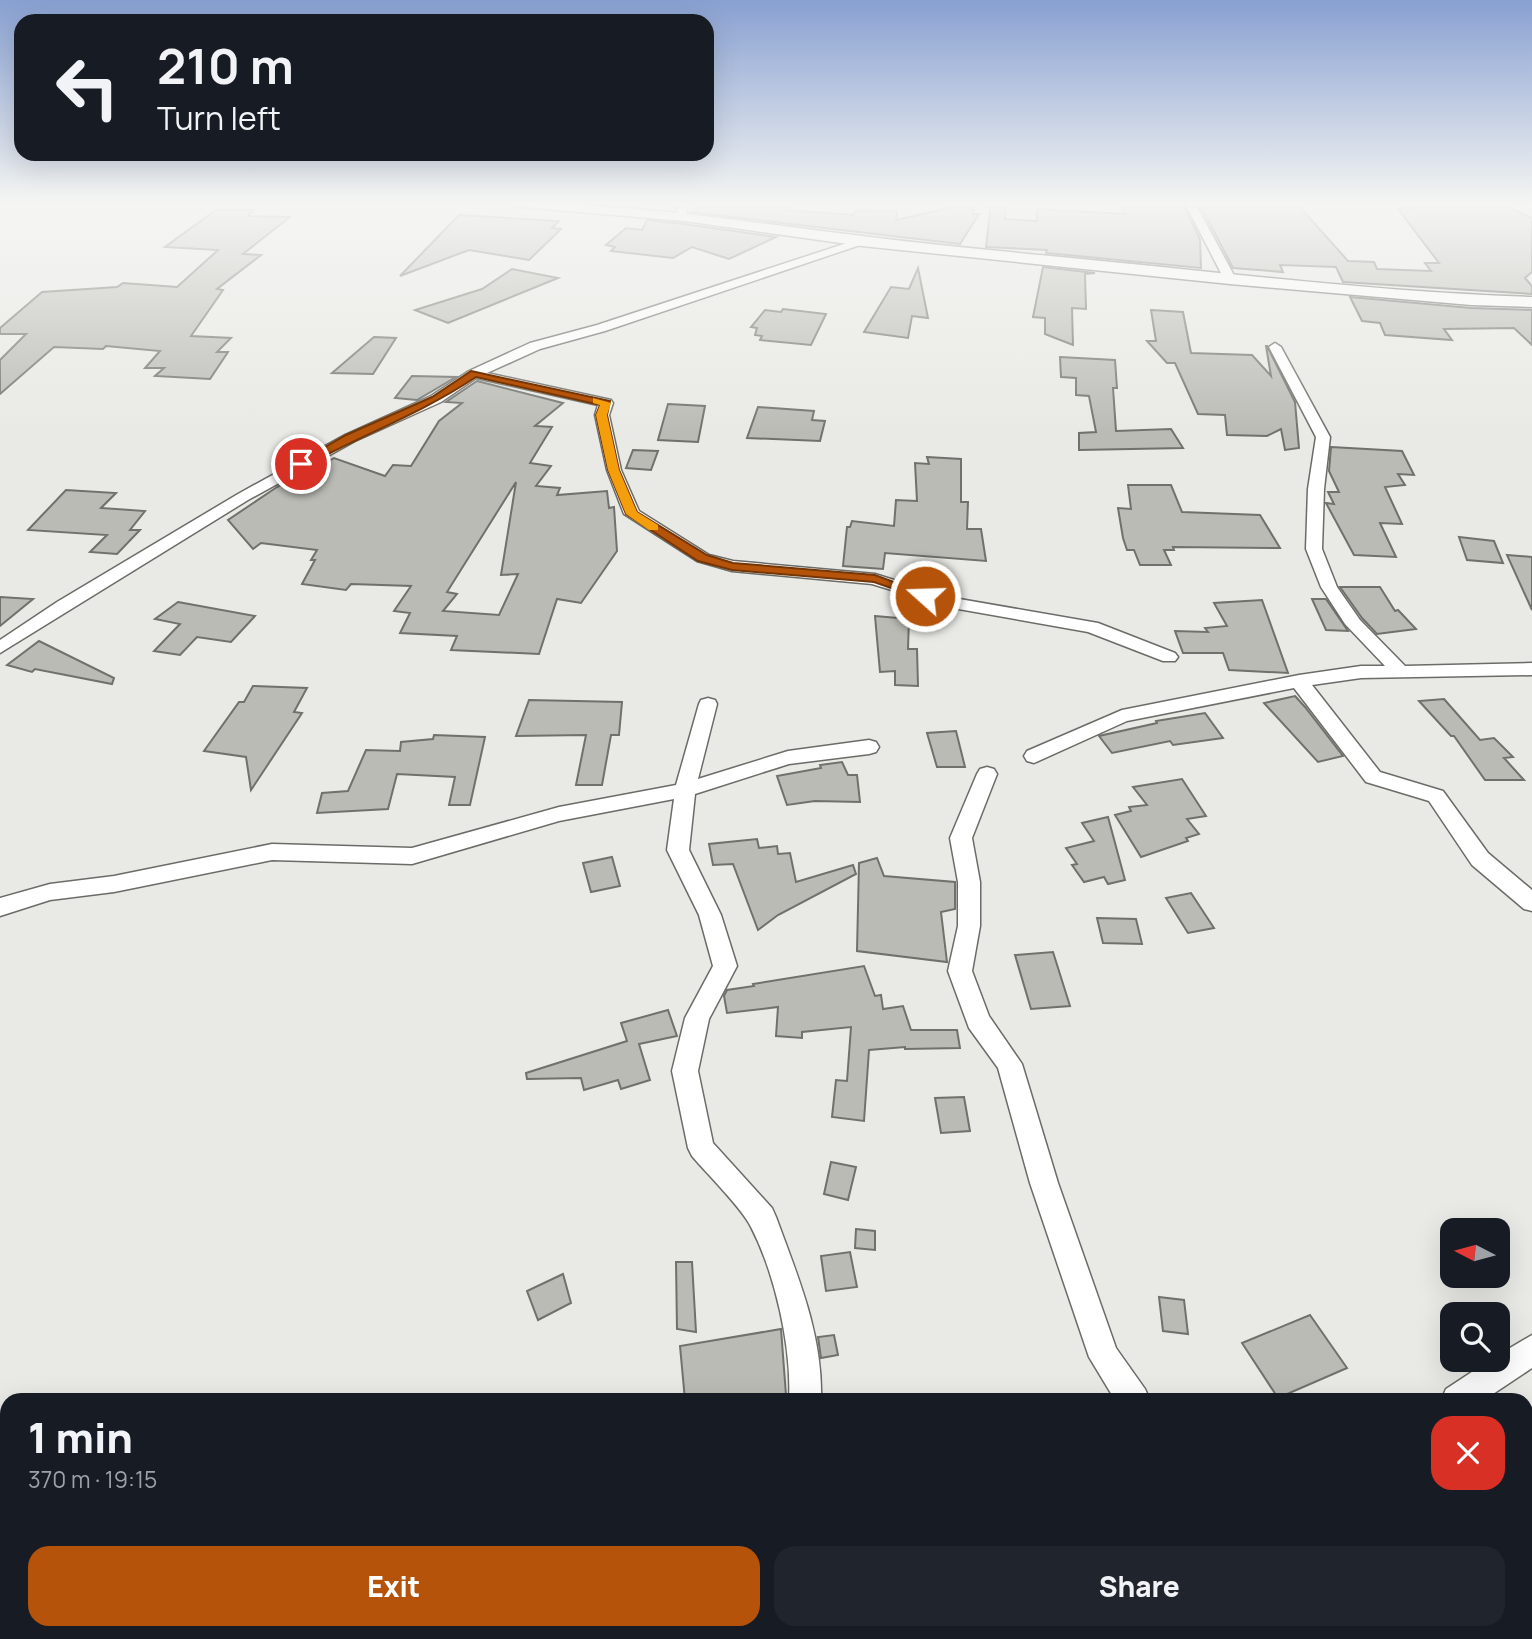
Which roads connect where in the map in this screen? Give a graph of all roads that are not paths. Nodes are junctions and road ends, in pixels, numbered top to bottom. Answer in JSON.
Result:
{"nodes":[{"id":1,"x":748,"y":279,"type":"edge"},
{"id":2,"x":1236,"y":279,"type":"edge"},
{"id":3,"x":1532,"y":302,"type":"edge"},
{"id":4,"x":1275,"y":346,"type":"dead end"},
{"id":5,"x":474,"y":374,"type":"junction"},
{"id":6,"x":0,"y":648,"type":"edge"},
{"id":7,"x":1169,"y":657,"type":"dead end"},
{"id":8,"x":1532,"y":669,"type":"edge"},
{"id":9,"x":1400,"y":671,"type":"junction"},
{"id":10,"x":1299,"y":681,"type":"junction"},
{"id":11,"x":708,"y":704,"type":"dead end"},
{"id":12,"x":869,"y":747,"type":"dead end"},
{"id":13,"x":1034,"y":756,"type":"dead end"},
{"id":14,"x":987,"y":775,"type":"dead end"},
{"id":15,"x":685,"y":790,"type":"junction"},
{"id":16,"x":1532,"y":903,"type":"edge"},
{"id":17,"x":0,"y":907,"type":"edge"},
{"id":18,"x":1532,"y":1350,"type":"edge"},
{"id":19,"x":805,"y":1393,"type":"edge"},
{"id":20,"x":1129,"y":1393,"type":"edge"},
{"id":21,"x":1468,"y":1393,"type":"edge"}],
"edges":[{"from":1,"to":5,"type":"street"},
{"from":2,"to":3,"type":"main road"},
{"from":4,"to":9,"type":"street"},
{"from":5,"to":6,"type":"street"},
{"from":5,"to":7,"type":"street"},
{"from":8,"to":9,"type":"street"},
{"from":9,"to":10,"type":"street"},
{"from":10,"to":13,"type":"street"},
{"from":10,"to":16,"type":"street"},
{"from":11,"to":15,"type":"street"},
{"from":12,"to":15,"type":"street"},
{"from":14,"to":20,"type":"street"},
{"from":15,"to":17,"type":"street"},
{"from":15,"to":19,"type":"street"},
{"from":18,"to":21,"type":"street"}]}
